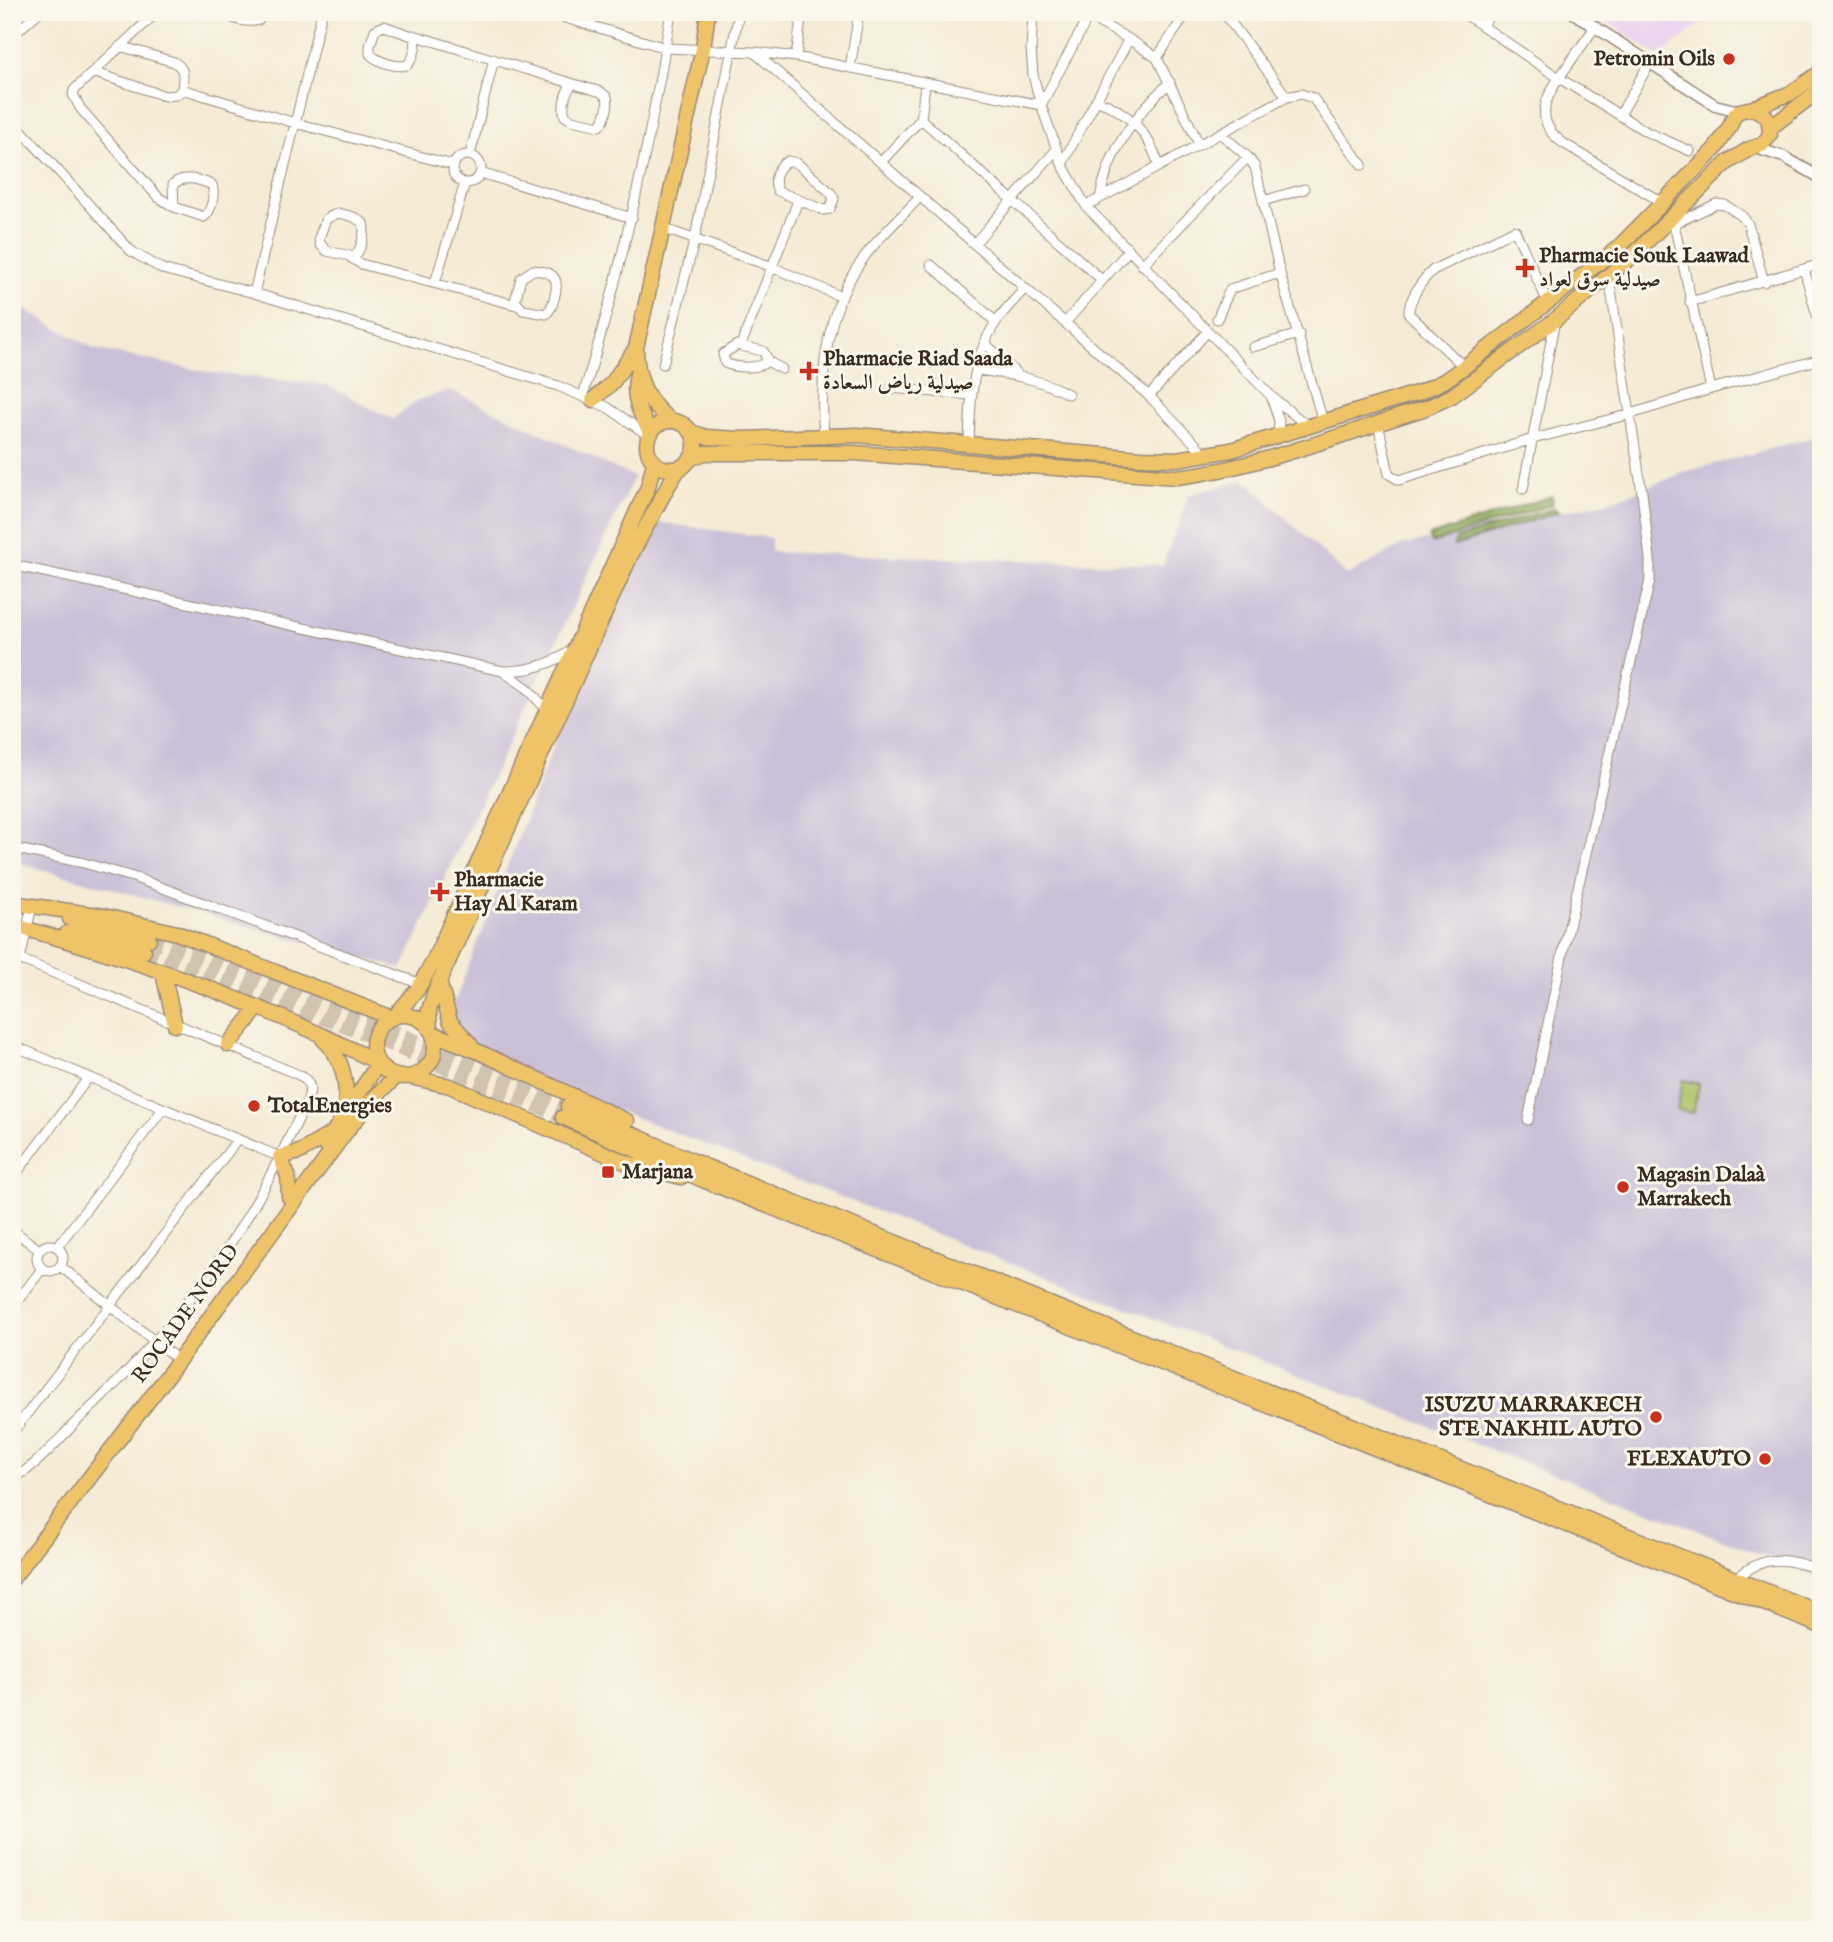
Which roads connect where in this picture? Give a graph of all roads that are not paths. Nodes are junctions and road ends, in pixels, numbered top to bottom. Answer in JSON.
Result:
{"nodes":[{"id":1,"x":39,"y":12,"type":"edge"},
{"id":2,"x":157,"y":12,"type":"edge"},
{"id":3,"x":223,"y":12,"type":"edge"},
{"id":4,"x":262,"y":12,"type":"edge"},
{"id":5,"x":321,"y":12,"type":"edge"},
{"id":6,"x":545,"y":12,"type":"edge"},
{"id":7,"x":671,"y":12,"type":"edge"},
{"id":8,"x":708,"y":12,"type":"edge"},
{"id":9,"x":739,"y":12,"type":"edge"},
{"id":10,"x":802,"y":12,"type":"edge"},
{"id":11,"x":859,"y":12,"type":"edge"},
{"id":12,"x":1033,"y":12,"type":"edge"},
{"id":13,"x":1187,"y":12,"type":"edge"},
{"id":14,"x":1223,"y":12,"type":"edge"},
{"id":15,"x":1462,"y":12,"type":"edge"},
{"id":16,"x":1491,"y":12,"type":"edge"},
{"id":17,"x":1572,"y":12,"type":"edge"},
{"id":18,"x":1086,"y":14,"type":"edge"},
{"id":19,"x":1483,"y":26,"type":"junction"},
{"id":20,"x":1595,"y":27,"type":"junction"},
{"id":21,"x":12,"y":31,"type":"edge"},
{"id":22,"x":412,"y":35,"type":"junction"},
{"id":23,"x":1129,"y":39,"type":"junction"},
{"id":24,"x":120,"y":46,"type":"junction"},
{"id":25,"x":666,"y":48,"type":"junction"},
{"id":26,"x":703,"y":48,"type":"junction"},
{"id":27,"x":733,"y":50,"type":"junction"},
{"id":28,"x":754,"y":52,"type":"junction"},
{"id":29,"x":796,"y":57,"type":"junction"},
{"id":30,"x":1157,"y":58,"type":"junction"},
{"id":31,"x":494,"y":59,"type":"junction"},
{"id":32,"x":1649,"y":64,"type":"junction"},
{"id":33,"x":849,"y":68,"type":"junction"},
{"id":34,"x":93,"y":72,"type":"junction"},
{"id":35,"x":1821,"y":72,"type":"edge"},
{"id":36,"x":1559,"y":78,"type":"junction"},
{"id":37,"x":1170,"y":82,"type":"junction"},
{"id":38,"x":575,"y":84,"type":"junction"},
{"id":39,"x":925,"y":84,"type":"junction"},
{"id":40,"x":182,"y":89,"type":"junction"},
{"id":41,"x":1821,"y":89,"type":"edge"},
{"id":42,"x":1287,"y":97,"type":"junction"},
{"id":43,"x":1097,"y":100,"type":"junction"},
{"id":44,"x":1715,"y":105,"type":"junction"},
{"id":45,"x":1041,"y":106,"type":"junction"},
{"id":46,"x":1746,"y":110,"type":"junction"},
{"id":47,"x":1620,"y":115,"type":"junction"},
{"id":48,"x":921,"y":119,"type":"junction"},
{"id":49,"x":12,"y":120,"type":"edge"},
{"id":50,"x":1133,"y":120,"type":"junction"},
{"id":51,"x":295,"y":123,"type":"junction"},
{"id":52,"x":1730,"y":126,"type":"junction"},
{"id":53,"x":1770,"y":131,"type":"junction"},
{"id":54,"x":1220,"y":133,"type":"junction"},
{"id":55,"x":1199,"y":144,"type":"junction"},
{"id":56,"x":1753,"y":149,"type":"junction"},
{"id":57,"x":1056,"y":150,"type":"junction"},
{"id":58,"x":1690,"y":151,"type":"dead end"},
{"id":59,"x":470,"y":155,"type":"junction"},
{"id":60,"x":1248,"y":157,"type":"junction"},
{"id":61,"x":1791,"y":160,"type":"junction"},
{"id":62,"x":881,"y":162,"type":"junction"},
{"id":63,"x":1062,"y":164,"type":"junction"},
{"id":64,"x":453,"y":165,"type":"junction"},
{"id":65,"x":1159,"y":165,"type":"junction"},
{"id":66,"x":1362,"y":165,"type":"dead end"},
{"id":67,"x":480,"y":173,"type":"junction"},
{"id":68,"x":1821,"y":178,"type":"edge"},
{"id":69,"x":465,"y":183,"type":"junction"},
{"id":70,"x":1304,"y":189,"type":"dead end"},
{"id":71,"x":920,"y":197,"type":"junction"},
{"id":72,"x":1100,"y":198,"type":"junction"},
{"id":73,"x":798,"y":201,"type":"junction"},
{"id":74,"x":1013,"y":201,"type":"junction"},
{"id":75,"x":1263,"y":201,"type":"junction"},
{"id":76,"x":1663,"y":204,"type":"junction"},
{"id":77,"x":1086,"y":206,"type":"junction"},
{"id":78,"x":173,"y":207,"type":"junction"},
{"id":79,"x":632,"y":218,"type":"junction"},
{"id":80,"x":1673,"y":221,"type":"junction"},
{"id":81,"x":662,"y":228,"type":"junction"},
{"id":82,"x":695,"y":238,"type":"junction"},
{"id":83,"x":974,"y":244,"type":"junction"},
{"id":84,"x":1128,"y":251,"type":"junction"},
{"id":85,"x":351,"y":258,"type":"junction"},
{"id":86,"x":1821,"y":264,"type":"edge"},
{"id":87,"x":931,"y":265,"type":"dead end"},
{"id":88,"x":1142,"y":265,"type":"junction"},
{"id":89,"x":771,"y":267,"type":"junction"},
{"id":90,"x":1804,"y":269,"type":"junction"},
{"id":91,"x":1280,"y":273,"type":"junction"},
{"id":92,"x":1609,"y":277,"type":"junction"},
{"id":93,"x":1102,"y":280,"type":"junction"},
{"id":94,"x":1764,"y":282,"type":"junction"},
{"id":95,"x":435,"y":284,"type":"junction"},
{"id":96,"x":1025,"y":288,"type":"junction"},
{"id":97,"x":254,"y":293,"type":"junction"},
{"id":98,"x":842,"y":298,"type":"junction"},
{"id":99,"x":1690,"y":302,"type":"junction"},
{"id":100,"x":1548,"y":303,"type":"junction"},
{"id":101,"x":516,"y":305,"type":"junction"},
{"id":102,"x":1217,"y":319,"type":"dead end"},
{"id":103,"x":1555,"y":320,"type":"junction"},
{"id":104,"x":996,"y":321,"type":"junction"},
{"id":105,"x":1065,"y":323,"type":"junction"},
{"id":106,"x":1821,"y":330,"type":"edge"},
{"id":107,"x":1208,"y":331,"type":"junction"},
{"id":108,"x":1298,"y":334,"type":"junction"},
{"id":109,"x":985,"y":343,"type":"junction"},
{"id":110,"x":741,"y":345,"type":"junction"},
{"id":111,"x":1253,"y":347,"type":"dead end"},
{"id":112,"x":636,"y":348,"type":"junction"},
{"id":113,"x":1821,"y":359,"type":"edge"},
{"id":114,"x":766,"y":361,"type":"junction"},
{"id":115,"x":663,"y":364,"type":"dead end"},
{"id":116,"x":1464,"y":367,"type":"junction"},
{"id":117,"x":782,"y":369,"type":"dead end"},
{"id":118,"x":976,"y":370,"type":"junction"},
{"id":119,"x":638,"y":372,"type":"junction"},
{"id":120,"x":1017,"y":374,"type":"junction"},
{"id":121,"x":890,"y":388,"type":"dead end"},
{"id":122,"x":1711,"y":389,"type":"junction"},
{"id":123,"x":1068,"y":394,"type":"dead end"},
{"id":124,"x":970,"y":395,"type":"junction"},
{"id":125,"x":1149,"y":396,"type":"junction"},
{"id":126,"x":1272,"y":397,"type":"junction"},
{"id":127,"x":588,"y":398,"type":"junction"},
{"id":128,"x":1631,"y":414,"type":"junction"},
{"id":129,"x":672,"y":421,"type":"junction"},
{"id":130,"x":1378,"y":423,"type":"junction"},
{"id":131,"x":1316,"y":424,"type":"junction"},
{"id":132,"x":691,"y":432,"type":"junction"},
{"id":133,"x":650,"y":435,"type":"junction"},
{"id":134,"x":824,"y":436,"type":"junction"},
{"id":135,"x":1278,"y":436,"type":"junction"},
{"id":136,"x":1533,"y":439,"type":"junction"},
{"id":137,"x":969,"y":444,"type":"junction"},
{"id":138,"x":1207,"y":456,"type":"junction"},
{"id":139,"x":654,"y":462,"type":"junction"},
{"id":140,"x":688,"y":462,"type":"junction"},
{"id":141,"x":1523,"y":489,"type":"dead end"},
{"id":142,"x":12,"y":565,"type":"edge"},
{"id":143,"x":573,"y":650,"type":"junction"},
{"id":144,"x":503,"y":671,"type":"junction"},
{"id":145,"x":547,"y":710,"type":"junction"},
{"id":146,"x":12,"y":848,"type":"edge"},
{"id":147,"x":12,"y":903,"type":"edge"},
{"id":148,"x":32,"y":906,"type":"junction"},
{"id":149,"x":12,"y":925,"type":"edge"},
{"id":150,"x":27,"y":929,"type":"junction"},
{"id":151,"x":16,"y":958,"type":"edge"},
{"id":152,"x":163,"y":973,"type":"junction"},
{"id":153,"x":439,"y":981,"type":"junction"},
{"id":154,"x":421,"y":984,"type":"junction"},
{"id":155,"x":257,"y":1009,"type":"junction"},
{"id":156,"x":393,"y":1017,"type":"junction"},
{"id":157,"x":175,"y":1025,"type":"junction"},
{"id":158,"x":431,"y":1031,"type":"junction"},
{"id":159,"x":319,"y":1035,"type":"junction"},
{"id":160,"x":12,"y":1045,"type":"edge"},
{"id":161,"x":228,"y":1045,"type":"junction"},
{"id":162,"x":477,"y":1051,"type":"junction"},
{"id":163,"x":377,"y":1063,"type":"junction"},
{"id":164,"x":89,"y":1077,"type":"junction"},
{"id":165,"x":403,"y":1077,"type":"junction"},
{"id":166,"x":163,"y":1109,"type":"junction"},
{"id":167,"x":566,"y":1111,"type":"tunnel mouth"},
{"id":168,"x":345,"y":1113,"type":"junction"},
{"id":169,"x":1528,"y":1121,"type":"dead end"},
{"id":170,"x":333,"y":1132,"type":"junction"},
{"id":171,"x":238,"y":1139,"type":"junction"},
{"id":172,"x":280,"y":1157,"type":"junction"},
{"id":173,"x":705,"y":1173,"type":"junction"},
{"id":174,"x":12,"y":1179,"type":"edge"},
{"id":175,"x":289,"y":1197,"type":"junction"},
{"id":176,"x":12,"y":1229,"type":"edge"},
{"id":177,"x":57,"y":1247,"type":"junction"},
{"id":178,"x":39,"y":1250,"type":"junction"},
{"id":179,"x":60,"y":1266,"type":"junction"},
{"id":180,"x":42,"y":1269,"type":"junction"},
{"id":181,"x":110,"y":1306,"type":"junction"},
{"id":182,"x":12,"y":1308,"type":"edge"},
{"id":183,"x":155,"y":1342,"type":"junction"},
{"id":184,"x":172,"y":1355,"type":"junction"},
{"id":185,"x":12,"y":1433,"type":"edge"},
{"id":186,"x":12,"y":1479,"type":"edge"},
{"id":187,"x":12,"y":1563,"type":"edge"},
{"id":188,"x":1821,"y":1570,"type":"edge"},
{"id":189,"x":12,"y":1579,"type":"edge"},
{"id":190,"x":1736,"y":1579,"type":"junction"},
{"id":191,"x":1821,"y":1613,"type":"edge"},
{"id":192,"x":1821,"y":1626,"type":"edge"}],
"edges":[{"from":1,"to":21,"type":"street"},
{"from":2,"to":24,"type":"street"},
{"from":3,"to":4,"type":"street"},
{"from":5,"to":51,"type":"street"},
{"from":6,"to":25,"type":"street"},
{"from":7,"to":25,"type":"street"},
{"from":8,"to":26,"type":"main road"},
{"from":9,"to":27,"type":"street"},
{"from":10,"to":29,"type":"street"},
{"from":11,"to":33,"type":"street"},
{"from":12,"to":45,"type":"street"},
{"from":13,"to":30,"type":"street"},
{"from":14,"to":42,"type":"street"},
{"from":15,"to":19,"type":"street"},
{"from":16,"to":19,"type":"street"},
{"from":17,"to":20,"type":"street"},
{"from":18,"to":23,"type":"street"},
{"from":18,"to":45,"type":"street"},
{"from":19,"to":36,"type":"street"},
{"from":20,"to":32,"type":"street"},
{"from":20,"to":36,"type":"street"},
{"from":22,"to":22,"type":"street"},
{"from":22,"to":31,"type":"street"},
{"from":23,"to":30,"type":"street"},
{"from":23,"to":43,"type":"street"},
{"from":24,"to":34,"type":"street"},
{"from":24,"to":40,"type":"street"},
{"from":25,"to":26,"type":"street"},
{"from":25,"to":79,"type":"street"},
{"from":26,"to":27,"type":"street"},
{"from":26,"to":81,"type":"main road"},
{"from":27,"to":28,"type":"street"},
{"from":27,"to":82,"type":"street"},
{"from":28,"to":29,"type":"street"},
{"from":28,"to":62,"type":"street"},
{"from":29,"to":33,"type":"street"},
{"from":30,"to":37,"type":"street"},
{"from":31,"to":38,"type":"street"},
{"from":31,"to":59,"type":"street"},
{"from":32,"to":44,"type":"street"},
{"from":32,"to":47,"type":"street"},
{"from":33,"to":39,"type":"street"},
{"from":34,"to":40,"type":"street"},
{"from":34,"to":78,"type":"street"},
{"from":35,"to":46,"type":"main road"},
{"from":36,"to":47,"type":"street"},
{"from":36,"to":76,"type":"street"},
{"from":37,"to":50,"type":"street"},
{"from":37,"to":55,"type":"street"},
{"from":38,"to":38,"type":"street"},
{"from":39,"to":45,"type":"street"},
{"from":39,"to":48,"type":"street"},
{"from":40,"to":51,"type":"street"},
{"from":41,"to":53,"type":"main road"},
{"from":42,"to":54,"type":"street"},
{"from":42,"to":66,"type":"street"},
{"from":43,"to":50,"type":"street"},
{"from":43,"to":63,"type":"street"},
{"from":44,"to":46,"type":"street"},
{"from":44,"to":52,"type":"street"},
{"from":45,"to":57,"type":"street"},
{"from":46,"to":52,"type":"main road"},
{"from":46,"to":53,"type":"main road"},
{"from":47,"to":58,"type":"street"},
{"from":48,"to":62,"type":"street"},
{"from":48,"to":74,"type":"street"},
{"from":49,"to":97,"type":"street"},
{"from":50,"to":65,"type":"street"},
{"from":50,"to":72,"type":"street"},
{"from":51,"to":64,"type":"street"},
{"from":51,"to":97,"type":"street"},
{"from":52,"to":56,"type":"main road"},
{"from":52,"to":76,"type":"main road"},
{"from":53,"to":56,"type":"main road"},
{"from":53,"to":61,"type":"street"},
{"from":54,"to":55,"type":"street"},
{"from":54,"to":60,"type":"street"},
{"from":55,"to":65,"type":"street"},
{"from":56,"to":61,"type":"street"},
{"from":56,"to":80,"type":"main road"},
{"from":57,"to":63,"type":"street"},
{"from":57,"to":74,"type":"street"},
{"from":59,"to":64,"type":"street"},
{"from":59,"to":67,"type":"street"},
{"from":60,"to":75,"type":"street"},
{"from":60,"to":88,"type":"street"},
{"from":61,"to":68,"type":"street"},
{"from":62,"to":71,"type":"street"},
{"from":63,"to":77,"type":"street"},
{"from":64,"to":69,"type":"street"},
{"from":65,"to":72,"type":"street"},
{"from":67,"to":69,"type":"street"},
{"from":67,"to":79,"type":"street"},
{"from":69,"to":95,"type":"street"},
{"from":70,"to":75,"type":"street"},
{"from":71,"to":83,"type":"street"},
{"from":71,"to":98,"type":"street"},
{"from":72,"to":77,"type":"street"},
{"from":73,"to":73,"type":"street"},
{"from":73,"to":89,"type":"street"},
{"from":74,"to":83,"type":"street"},
{"from":74,"to":93,"type":"street"},
{"from":75,"to":91,"type":"street"},
{"from":76,"to":100,"type":"main road"},
{"from":77,"to":84,"type":"street"},
{"from":78,"to":78,"type":"street"},
{"from":79,"to":127,"type":"street"},
{"from":80,"to":92,"type":"main road"},
{"from":80,"to":94,"type":"street"},
{"from":80,"to":99,"type":"street"},
{"from":81,"to":82,"type":"street"},
{"from":81,"to":112,"type":"main road"},
{"from":82,"to":89,"type":"street"},
{"from":82,"to":115,"type":"street"},
{"from":83,"to":96,"type":"street"},
{"from":84,"to":88,"type":"street"},
{"from":84,"to":93,"type":"street"},
{"from":85,"to":85,"type":"street"},
{"from":85,"to":95,"type":"street"},
{"from":86,"to":90,"type":"street"},
{"from":87,"to":104,"type":"street"},
{"from":88,"to":107,"type":"street"},
{"from":89,"to":98,"type":"street"},
{"from":89,"to":110,"type":"street"},
{"from":90,"to":94,"type":"street"},
{"from":90,"to":106,"type":"street"},
{"from":91,"to":102,"type":"street"},
{"from":91,"to":108,"type":"street"},
{"from":92,"to":103,"type":"main road"},
{"from":92,"to":128,"type":"street"},
{"from":93,"to":105,"type":"street"},
{"from":94,"to":99,"type":"street"},
{"from":95,"to":101,"type":"street"},
{"from":96,"to":104,"type":"street"},
{"from":96,"to":105,"type":"street"},
{"from":97,"to":127,"type":"street"},
{"from":98,"to":134,"type":"street"},
{"from":99,"to":122,"type":"street"},
{"from":100,"to":116,"type":"main road"},
{"from":100,"to":116,"type":"street"},
{"from":101,"to":101,"type":"street"},
{"from":103,"to":130,"type":"main road"},
{"from":103,"to":136,"type":"street"},
{"from":104,"to":109,"type":"street"},
{"from":105,"to":125,"type":"street"},
{"from":107,"to":125,"type":"street"},
{"from":107,"to":126,"type":"street"},
{"from":108,"to":111,"type":"street"},
{"from":108,"to":131,"type":"street"},
{"from":109,"to":118,"type":"street"},
{"from":109,"to":120,"type":"street"},
{"from":110,"to":114,"type":"street"},
{"from":110,"to":114,"type":"street"},
{"from":112,"to":119,"type":"main road"},
{"from":112,"to":127,"type":"main road"},
{"from":113,"to":122,"type":"street"},
{"from":114,"to":117,"type":"street"},
{"from":116,"to":131,"type":"main road"},
{"from":118,"to":120,"type":"street"},
{"from":118,"to":124,"type":"street"},
{"from":119,"to":129,"type":"main road"},
{"from":119,"to":133,"type":"main road"},
{"from":120,"to":123,"type":"street"},
{"from":121,"to":124,"type":"street"},
{"from":122,"to":128,"type":"street"},
{"from":124,"to":137,"type":"street"},
{"from":125,"to":138,"type":"street"},
{"from":126,"to":131,"type":"street"},
{"from":126,"to":135,"type":"street"},
{"from":127,"to":133,"type":"street"},
{"from":128,"to":136,"type":"street"},
{"from":128,"to":169,"type":"street"},
{"from":129,"to":132,"type":"main road"},
{"from":129,"to":133,"type":"main road"},
{"from":130,"to":136,"type":"street"},
{"from":130,"to":140,"type":"main road"},
{"from":131,"to":135,"type":"main road"},
{"from":132,"to":134,"type":"main road"},
{"from":132,"to":140,"type":"main road"},
{"from":133,"to":139,"type":"main road"},
{"from":134,"to":137,"type":"main road"},
{"from":135,"to":138,"type":"main road"},
{"from":136,"to":141,"type":"street"},
{"from":137,"to":138,"type":"main road"},
{"from":139,"to":140,"type":"main road"},
{"from":139,"to":143,"type":"main road"},
{"from":140,"to":153,"type":"main road"},
{"from":142,"to":144,"type":"street"},
{"from":143,"to":144,"type":"street"},
{"from":143,"to":145,"type":"main road"},
{"from":144,"to":145,"type":"street"},
{"from":145,"to":154,"type":"main road"},
{"from":146,"to":154,"type":"street"},
{"from":147,"to":148,"type":"main road"},
{"from":148,"to":150,"type":"street"},
{"from":148,"to":150,"type":"main road"},
{"from":148,"to":156,"type":"main road"},
{"from":149,"to":150,"type":"main road"},
{"from":150,"to":151,"type":"street"},
{"from":150,"to":152,"type":"main road"},
{"from":151,"to":157,"type":"street"},
{"from":152,"to":155,"type":"main road"},
{"from":152,"to":157,"type":"main road"},
{"from":153,"to":158,"type":"main road"},
{"from":153,"to":162,"type":"main road"},
{"from":154,"to":156,"type":"main road"},
{"from":155,"to":159,"type":"main road"},
{"from":155,"to":161,"type":"main road"},
{"from":156,"to":158,"type":"main road"},
{"from":156,"to":163,"type":"main road"},
{"from":157,"to":161,"type":"street"},
{"from":158,"to":162,"type":"main road"},
{"from":158,"to":165,"type":"main road"},
{"from":159,"to":163,"type":"main road"},
{"from":159,"to":168,"type":"main road"},
{"from":160,"to":164,"type":"street"},
{"from":161,"to":172,"type":"street"},
{"from":162,"to":173,"type":"main road"},
{"from":163,"to":165,"type":"main road"},
{"from":163,"to":168,"type":"main road","name":"ROCADE NORD"},
{"from":164,"to":166,"type":"street"},
{"from":164,"to":174,"type":"street"},
{"from":165,"to":173,"type":"main road"},
{"from":165,"to":189,"type":"main road","name":"ROCADE NORD"},
{"from":166,"to":171,"type":"street"},
{"from":166,"to":177,"type":"street"},
{"from":167,"to":173,"type":"main road"},
{"from":168,"to":170,"type":"main road","name":"ROCADE NORD"},
{"from":170,"to":172,"type":"main road"},
{"from":170,"to":175,"type":"main road","name":"ROCADE NORD"},
{"from":171,"to":172,"type":"street"},
{"from":171,"to":181,"type":"street"},
{"from":172,"to":175,"type":"main road"},
{"from":172,"to":183,"type":"street"},
{"from":173,"to":190,"type":"main road"},
{"from":173,"to":192,"type":"main road"},
{"from":175,"to":184,"type":"main road","name":"ROCADE NORD"},
{"from":176,"to":178,"type":"street"},
{"from":177,"to":178,"type":"street"},
{"from":177,"to":179,"type":"street"},
{"from":178,"to":180,"type":"street"},
{"from":179,"to":180,"type":"street"},
{"from":179,"to":181,"type":"street"},
{"from":180,"to":182,"type":"street"},
{"from":181,"to":183,"type":"street"},
{"from":181,"to":185,"type":"street"},
{"from":183,"to":184,"type":"street"},
{"from":183,"to":186,"type":"street"},
{"from":184,"to":187,"type":"main road","name":"ROCADE NORD"},
{"from":188,"to":190,"type":"street"},
{"from":190,"to":191,"type":"main road"}]}
